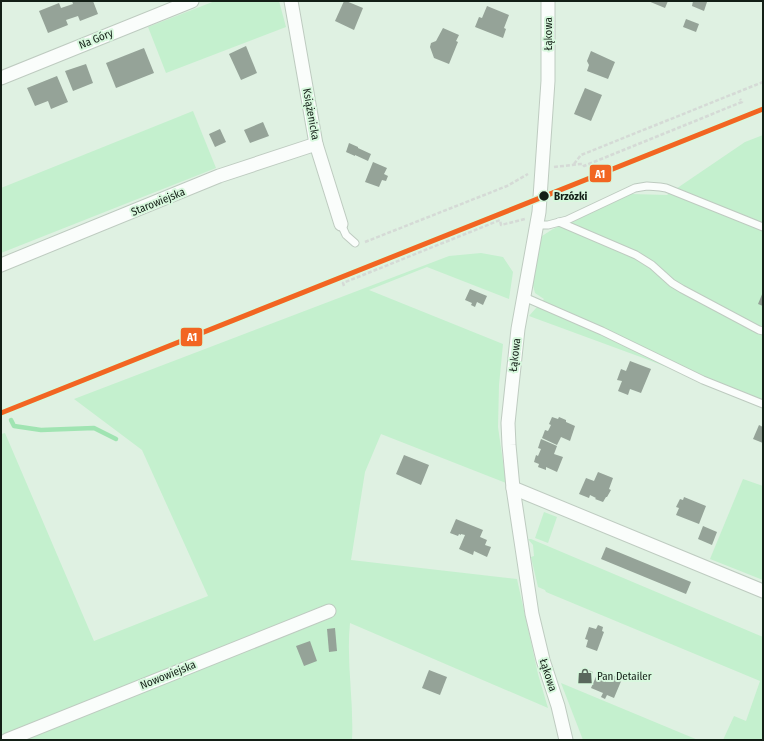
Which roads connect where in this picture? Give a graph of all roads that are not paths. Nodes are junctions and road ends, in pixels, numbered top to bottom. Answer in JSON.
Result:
{"nodes":[{"id":1,"x":192,"y":1,"type":"edge"},
{"id":2,"x":291,"y":1,"type":"edge"},
{"id":3,"x":548,"y":1,"type":"edge"},
{"id":4,"x":1,"y":78,"type":"edge"},
{"id":5,"x":316,"y":144,"type":"junction"},
{"id":6,"x":533,"y":222,"type":"junction"},
{"id":7,"x":559,"y":222,"type":"junction"},
{"id":8,"x":341,"y":224,"type":"joint"},
{"id":9,"x":763,"y":227,"type":"edge"},
{"id":10,"x":355,"y":243,"type":"road end"},
{"id":11,"x":1,"y":266,"type":"edge"},
{"id":12,"x":524,"y":297,"type":"junction"},
{"id":13,"x":763,"y":331,"type":"edge"},
{"id":14,"x":763,"y":404,"type":"edge"},
{"id":15,"x":513,"y":488,"type":"junction"},
{"id":16,"x":763,"y":591,"type":"edge"},
{"id":17,"x":329,"y":611,"type":"dead end"},
{"id":18,"x":7,"y":740,"type":"edge"},
{"id":19,"x":566,"y":740,"type":"edge"}],
"edges":[{"from":1,"to":4,"type":"street","name":"Na Góry"},
{"from":2,"to":5,"type":"street","name":"Książenicka"},
{"from":3,"to":6,"type":"street","name":"Łąkowa"},
{"from":5,"to":8,"type":"street","name":"Książenicka"},
{"from":5,"to":11,"type":"street","name":"Starowiejska"},
{"from":6,"to":7,"type":"lane"},
{"from":6,"to":12,"type":"street","name":"Łąkowa"},
{"from":7,"to":9,"type":"lane"},
{"from":7,"to":13,"type":"lane"},
{"from":8,"to":10,"type":"lane"},
{"from":12,"to":14,"type":"lane"},
{"from":12,"to":15,"type":"street","name":"Łąkowa"},
{"from":15,"to":16,"type":"street"},
{"from":15,"to":19,"type":"street","name":"Łąkowa"},
{"from":17,"to":18,"type":"street","name":"Nowowiejska"}]}
